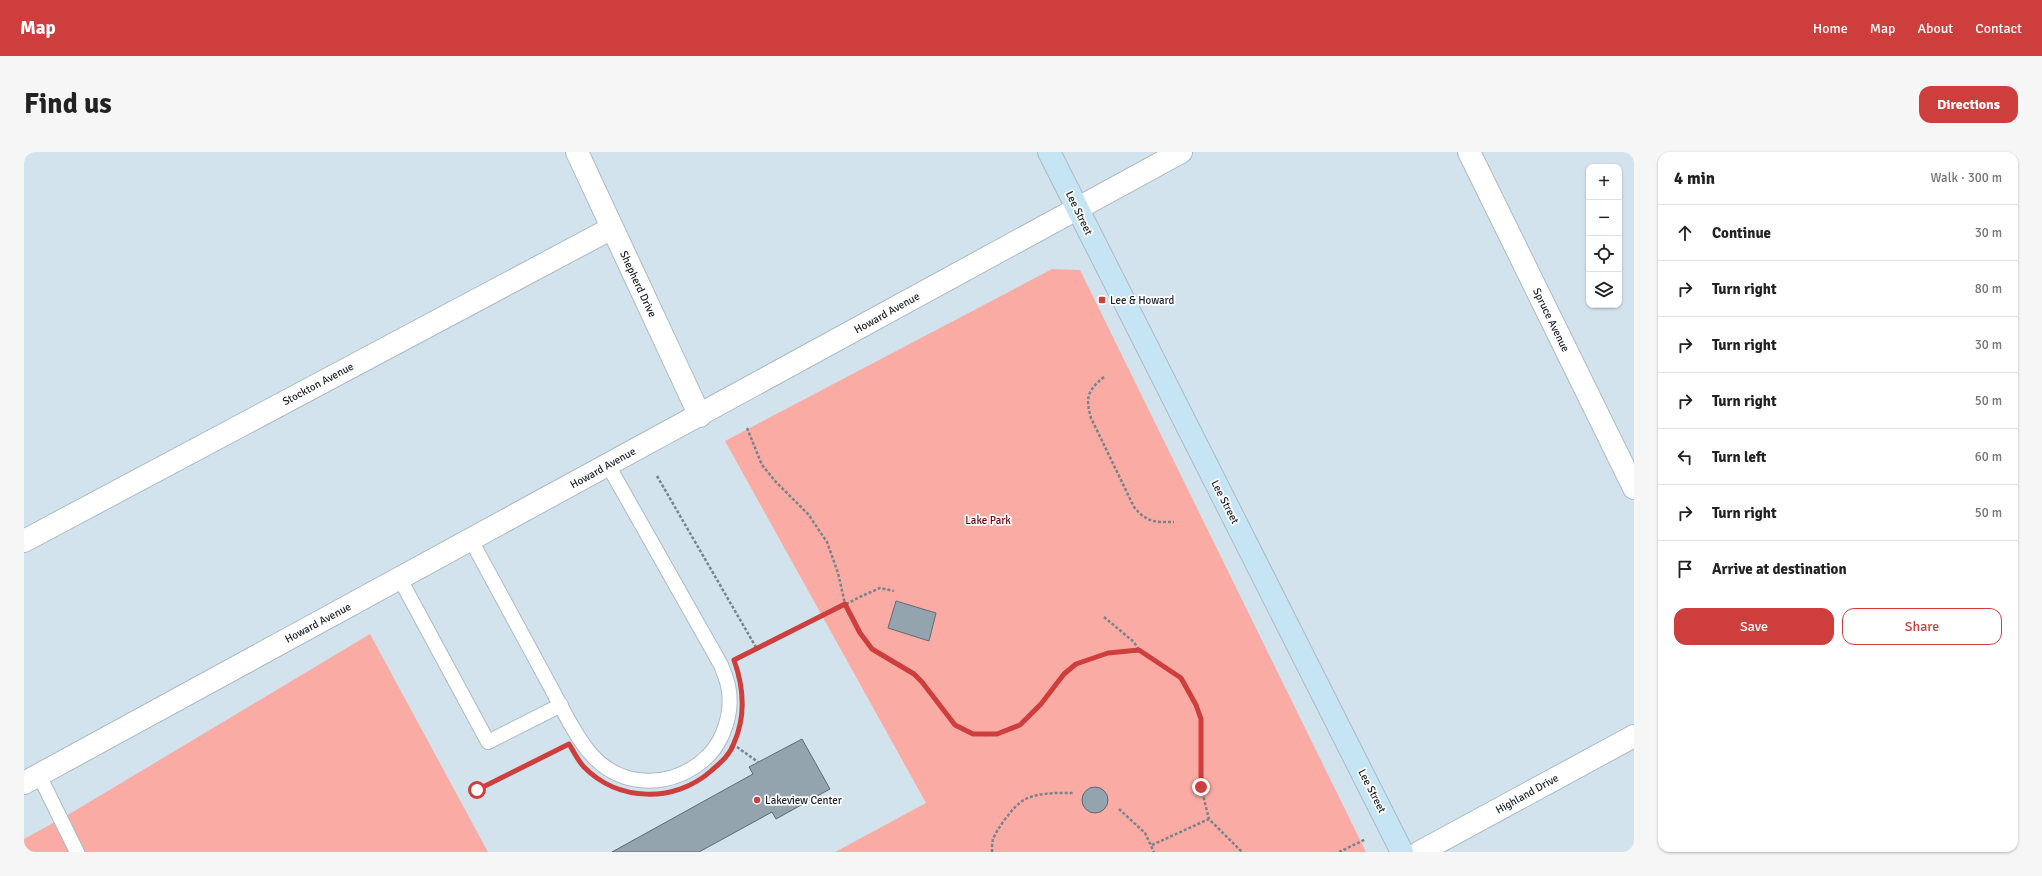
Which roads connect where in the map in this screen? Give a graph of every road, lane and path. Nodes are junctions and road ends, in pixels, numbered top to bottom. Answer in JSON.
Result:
{"nodes":[{"id":1,"x":577,"y":152,"type":"edge"},
{"id":2,"x":1049,"y":152,"type":"edge"},
{"id":3,"x":1181,"y":152,"type":"edge"},
{"id":4,"x":1469,"y":152,"type":"edge"},
{"id":5,"x":1077,"y":208,"type":"junction"},
{"id":6,"x":612,"y":228,"type":"junction"},
{"id":7,"x":1104,"y":377,"type":"dead end"},
{"id":8,"x":700,"y":416,"type":"junction"},
{"id":9,"x":746,"y":428,"type":"dead end"},
{"id":10,"x":608,"y":465,"type":"junction"},
{"id":11,"x":657,"y":476,"type":"dead end"},
{"id":12,"x":1634,"y":488,"type":"edge"},
{"id":13,"x":1174,"y":522,"type":"dead end"},
{"id":14,"x":470,"y":540,"type":"junction"},
{"id":15,"x":24,"y":541,"type":"edge"},
{"id":16,"x":400,"y":579,"type":"junction"},
{"id":17,"x":894,"y":591,"type":"dead end"},
{"id":18,"x":845,"y":604,"type":"junction"},
{"id":19,"x":1104,"y":617,"type":"dead end"},
{"id":20,"x":757,"y":649,"type":"junction"},
{"id":21,"x":1139,"y":650,"type":"junction"},
{"id":22,"x":734,"y":660,"type":"dead end"},
{"id":23,"x":561,"y":705,"type":"junction"},
{"id":24,"x":1634,"y":736,"type":"edge"},
{"id":25,"x":569,"y":744,"type":"dead end"},
{"id":26,"x":734,"y":745,"type":"dead end"},
{"id":27,"x":758,"y":762,"type":"dead end"},
{"id":28,"x":31,"y":779,"type":"edge"},
{"id":29,"x":477,"y":790,"type":"dead end"},
{"id":30,"x":1073,"y":793,"type":"dead end"},
{"id":31,"x":1119,"y":810,"type":"dead end"},
{"id":32,"x":1209,"y":819,"type":"junction"},
{"id":33,"x":1366,"y":838,"type":"dead end"},
{"id":34,"x":1152,"y":845,"type":"junction"},
{"id":35,"x":77,"y":852,"type":"edge"},
{"id":36,"x":992,"y":852,"type":"edge"},
{"id":37,"x":1154,"y":852,"type":"edge"},
{"id":38,"x":1242,"y":852,"type":"edge"},
{"id":39,"x":1339,"y":852,"type":"edge"},
{"id":40,"x":1402,"y":852,"type":"edge"},
{"id":41,"x":1420,"y":852,"type":"edge"}],
"edges":[{"from":1,"to":6,"type":"street","name":"Shepherd Drive"},
{"from":2,"to":5,"type":"main road","name":"Lee Street"},
{"from":3,"to":5,"type":"street","name":"Howard Avenue"},
{"from":4,"to":12,"type":"street","name":"Spruce Avenue"},
{"from":5,"to":8,"type":"street","name":"Howard Avenue"},
{"from":5,"to":40,"type":"main road","name":"Lee Street"},
{"from":6,"to":8,"type":"street","name":"Shepherd Drive"},
{"from":6,"to":15,"type":"street","name":"Stockton Avenue"},
{"from":7,"to":13,"type":"path"},
{"from":8,"to":10,"type":"street","name":"Howard Avenue"},
{"from":9,"to":18,"type":"path"},
{"from":10,"to":14,"type":"street","name":"Howard Avenue"},
{"from":10,"to":23,"type":"lane"},
{"from":11,"to":20,"type":"path"},
{"from":14,"to":16,"type":"street","name":"Howard Avenue"},
{"from":14,"to":23,"type":"lane"},
{"from":16,"to":23,"type":"lane"},
{"from":16,"to":28,"type":"street","name":"Howard Avenue"},
{"from":17,"to":18,"type":"path"},
{"from":18,"to":20,"type":"path"},
{"from":18,"to":21,"type":"path"},
{"from":19,"to":21,"type":"path"},
{"from":20,"to":22,"type":"path"},
{"from":21,"to":32,"type":"path"},
{"from":24,"to":41,"type":"street","name":"Highland Drive"},
{"from":25,"to":29,"type":"path"},
{"from":26,"to":27,"type":"path"},
{"from":28,"to":35,"type":"lane"},
{"from":30,"to":36,"type":"path"},
{"from":31,"to":34,"type":"path"},
{"from":32,"to":34,"type":"path"},
{"from":32,"to":38,"type":"path"},
{"from":33,"to":39,"type":"path"},
{"from":34,"to":37,"type":"path"}]}
